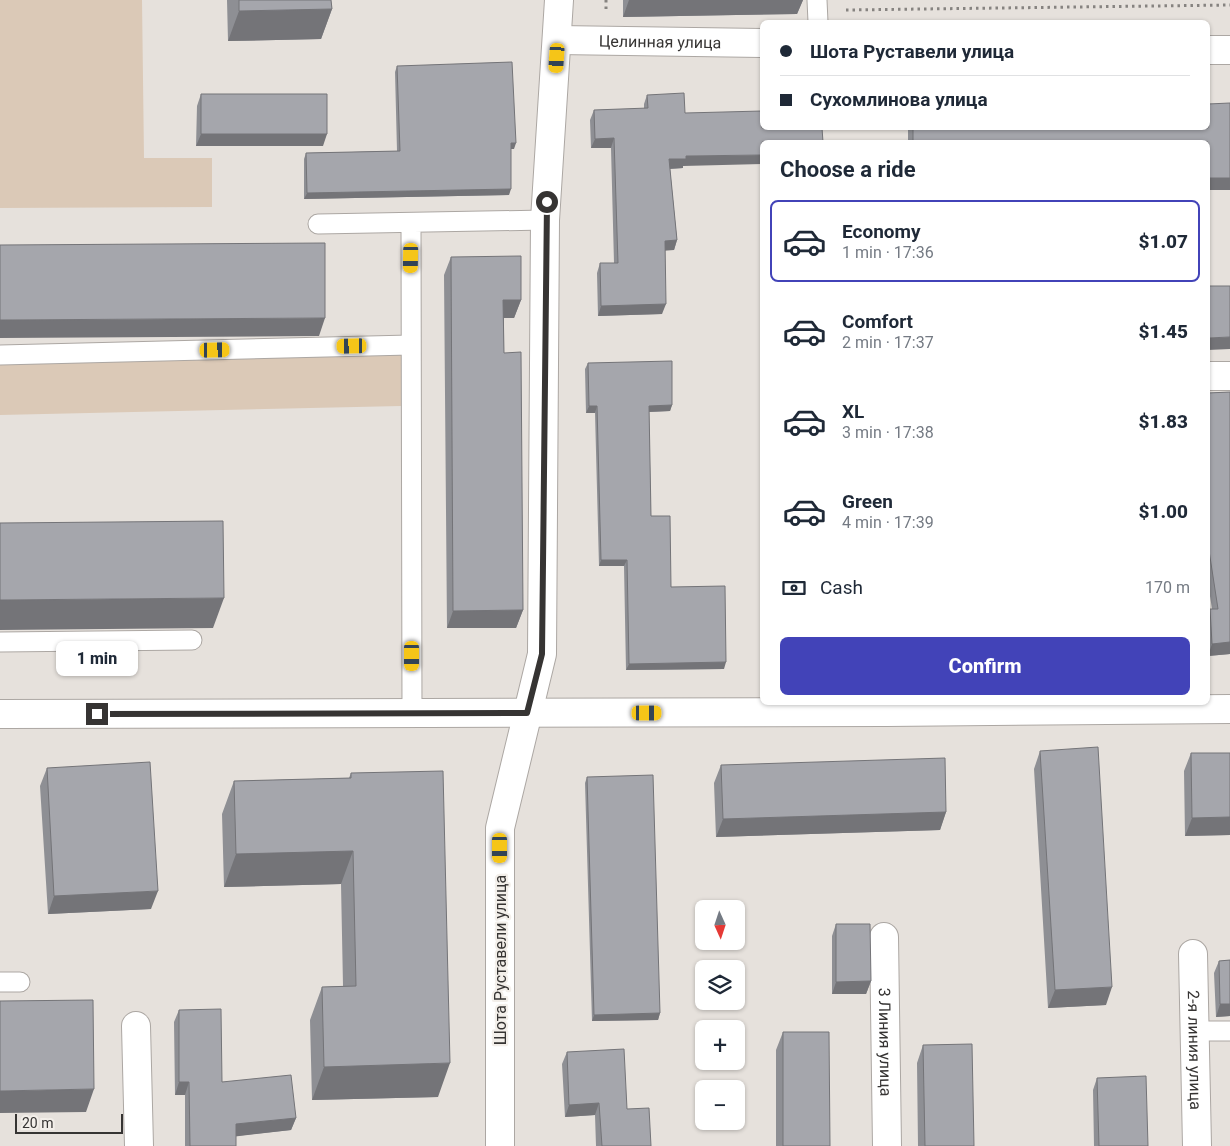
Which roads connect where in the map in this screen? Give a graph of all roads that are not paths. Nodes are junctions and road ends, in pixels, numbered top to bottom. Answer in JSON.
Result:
{"nodes":[{"id":1,"x":559,"y":0,"type":"edge"},
{"id":2,"x":558,"y":40,"type":"junction"},
{"id":3,"x":760,"y":43,"type":"edge"},
{"id":4,"x":1210,"y":50,"type":"edge"},
{"id":5,"x":1230,"y":50,"type":"edge"},
{"id":6,"x":545,"y":220,"type":"junction"},
{"id":7,"x":411,"y":223,"type":"junction"},
{"id":8,"x":318,"y":224,"type":"dead end"},
{"id":9,"x":410,"y":345,"type":"junction"},
{"id":10,"x":0,"y":355,"type":"edge"},
{"id":11,"x":1210,"y":376,"type":"edge"},
{"id":12,"x":1230,"y":376,"type":"edge"},
{"id":13,"x":192,"y":640,"type":"edge"},
{"id":14,"x":0,"y":642,"type":"edge"},
{"id":15,"x":887,"y":707,"type":"edge"},
{"id":16,"x":1230,"y":709,"type":"edge"},
{"id":17,"x":527,"y":713,"type":"junction"},
{"id":18,"x":0,"y":714,"type":"edge"},
{"id":19,"x":412,"y":714,"type":"junction"},
{"id":20,"x":884,"y":937,"type":"dead end"},
{"id":21,"x":1193,"y":954,"type":"dead end"},
{"id":22,"x":0,"y":982,"type":"edge"},
{"id":23,"x":20,"y":982,"type":"dead end"},
{"id":24,"x":136,"y":1026,"type":"dead end"},
{"id":25,"x":1194,"y":1030,"type":"junction"},
{"id":26,"x":1230,"y":1031,"type":"edge"},
{"id":27,"x":139,"y":1146,"type":"edge"},
{"id":28,"x":500,"y":1146,"type":"edge"},
{"id":29,"x":887,"y":1146,"type":"edge"},
{"id":30,"x":1197,"y":1146,"type":"edge"}],
"edges":[{"from":1,"to":2,"type":"street","name":"Шота Руставели улица"},
{"from":2,"to":3,"type":"street","name":"Целинная улица"},
{"from":2,"to":6,"type":"street","name":"Шота Руставели улица"},
{"from":4,"to":5,"type":"street"},
{"from":6,"to":7,"type":"lane"},
{"from":6,"to":17,"type":"street","name":"Шота Руставели улица"},
{"from":7,"to":8,"type":"lane"},
{"from":7,"to":9,"type":"lane"},
{"from":9,"to":10,"type":"lane"},
{"from":9,"to":19,"type":"lane"},
{"from":11,"to":12,"type":"street"},
{"from":13,"to":14,"type":"lane"},
{"from":15,"to":16,"type":"street"},
{"from":15,"to":17,"type":"street"},
{"from":17,"to":19,"type":"street"},
{"from":17,"to":28,"type":"street","name":"Шота Руставели улица"},
{"from":18,"to":19,"type":"street"},
{"from":20,"to":29,"type":"street","name":"3 Линия улица"},
{"from":21,"to":25,"type":"street","name":"2-я линия улица"},
{"from":22,"to":23,"type":"lane"},
{"from":24,"to":27,"type":"street"},
{"from":25,"to":26,"type":"lane"},
{"from":25,"to":30,"type":"street","name":"2-я линия улица"}]}
